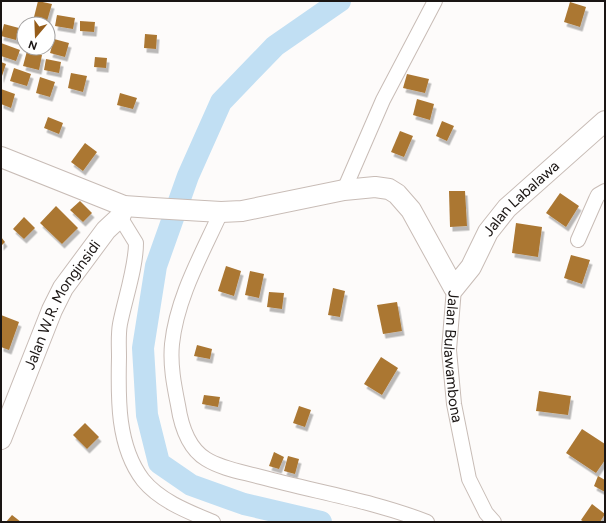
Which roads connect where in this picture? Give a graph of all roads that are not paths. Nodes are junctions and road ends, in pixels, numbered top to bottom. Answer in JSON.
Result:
{"nodes":[{"id":1,"x":435,"y":1,"type":"edge"},
{"id":2,"x":605,"y":121,"type":"edge"},
{"id":3,"x":1,"y":157,"type":"edge"},
{"id":4,"x":344,"y":190,"type":"junction"},
{"id":5,"x":605,"y":191,"type":"edge"},
{"id":6,"x":122,"y":211,"type":"junction"},
{"id":7,"x":221,"y":212,"type":"junction"},
{"id":8,"x":578,"y":240,"type":"dead end"},
{"id":9,"x":454,"y":288,"type":"junction"},
{"id":10,"x":1,"y":439,"type":"edge"},
{"id":11,"x":213,"y":522,"type":"edge"},
{"id":12,"x":428,"y":522,"type":"edge"},
{"id":13,"x":494,"y":522,"type":"edge"}],
"edges":[{"from":1,"to":4,"type":"street"},
{"from":2,"to":9,"type":"main road","name":"Jalan Labalawa"},
{"from":3,"to":6,"type":"main road"},
{"from":4,"to":7,"type":"main road","name":"Jalan Bulawambona"},
{"from":4,"to":9,"type":"main road","name":"Jalan Bulawambona"},
{"from":5,"to":8,"type":"street"},
{"from":6,"to":7,"type":"main road","name":"Jalan Bulawambona"},
{"from":6,"to":10,"type":"main road","name":"Jalan W.R. Monginsidi"},
{"from":6,"to":11,"type":"street"},
{"from":7,"to":12,"type":"street"},
{"from":9,"to":13,"type":"street","name":"Jalan Bulawambona"}]}
